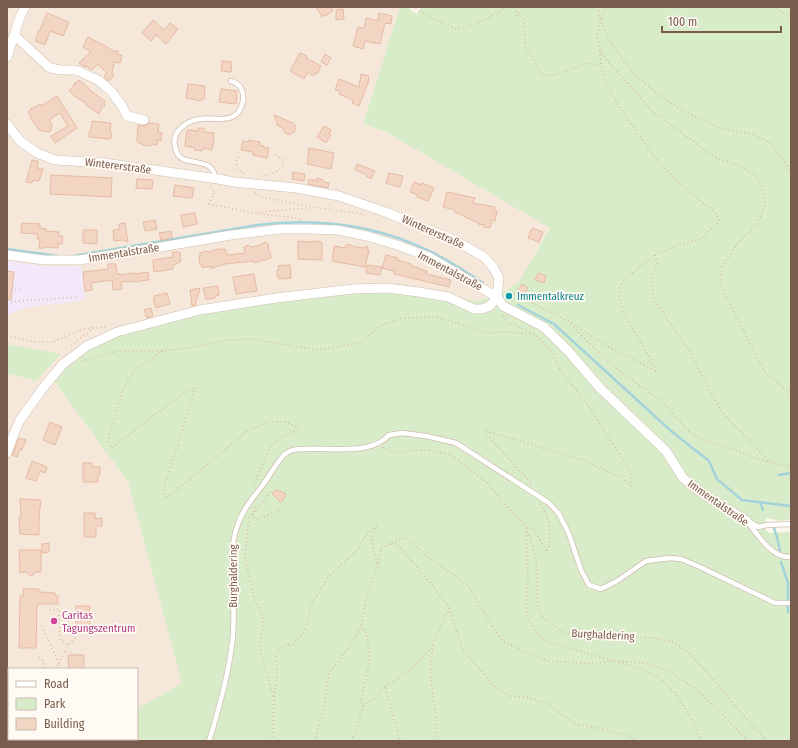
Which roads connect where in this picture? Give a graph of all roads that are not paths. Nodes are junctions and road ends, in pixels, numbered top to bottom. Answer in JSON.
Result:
{"nodes":[{"id":1,"x":25,"y":7,"type":"edge"},
{"id":2,"x":14,"y":35,"type":"junction"},
{"id":3,"x":7,"y":57,"type":"edge"},
{"id":4,"x":231,"y":81,"type":"dead end"},
{"id":5,"x":144,"y":120,"type":"dead end"},
{"id":6,"x":7,"y":124,"type":"edge"},
{"id":7,"x":216,"y":179,"type":"junction"},
{"id":8,"x":7,"y":256,"type":"edge"},
{"id":9,"x":497,"y":297,"type":"junction"},
{"id":10,"x":7,"y":453,"type":"edge"},
{"id":11,"x":747,"y":521,"type":"junction"},
{"id":12,"x":791,"y":524,"type":"edge"},
{"id":13,"x":791,"y":557,"type":"edge"},
{"id":14,"x":791,"y":603,"type":"edge"},
{"id":15,"x":209,"y":741,"type":"edge"}],
"edges":[{"from":1,"to":2,"type":"street"},
{"from":2,"to":3,"type":"street"},
{"from":2,"to":5,"type":"street"},
{"from":4,"to":7,"type":"lane"},
{"from":6,"to":7,"type":"street","name":"Wintererstraße"},
{"from":7,"to":9,"type":"street","name":"Wintererstraße"},
{"from":8,"to":9,"type":"street","name":"Immentalstraße"},
{"from":9,"to":10,"type":"street"},
{"from":9,"to":11,"type":"street","name":"Immentalstraße"},
{"from":11,"to":12,"type":"lane"},
{"from":11,"to":13,"type":"lane","name":"Immentalstraße"},
{"from":14,"to":15,"type":"lane","name":"Burghaldering"}]}
